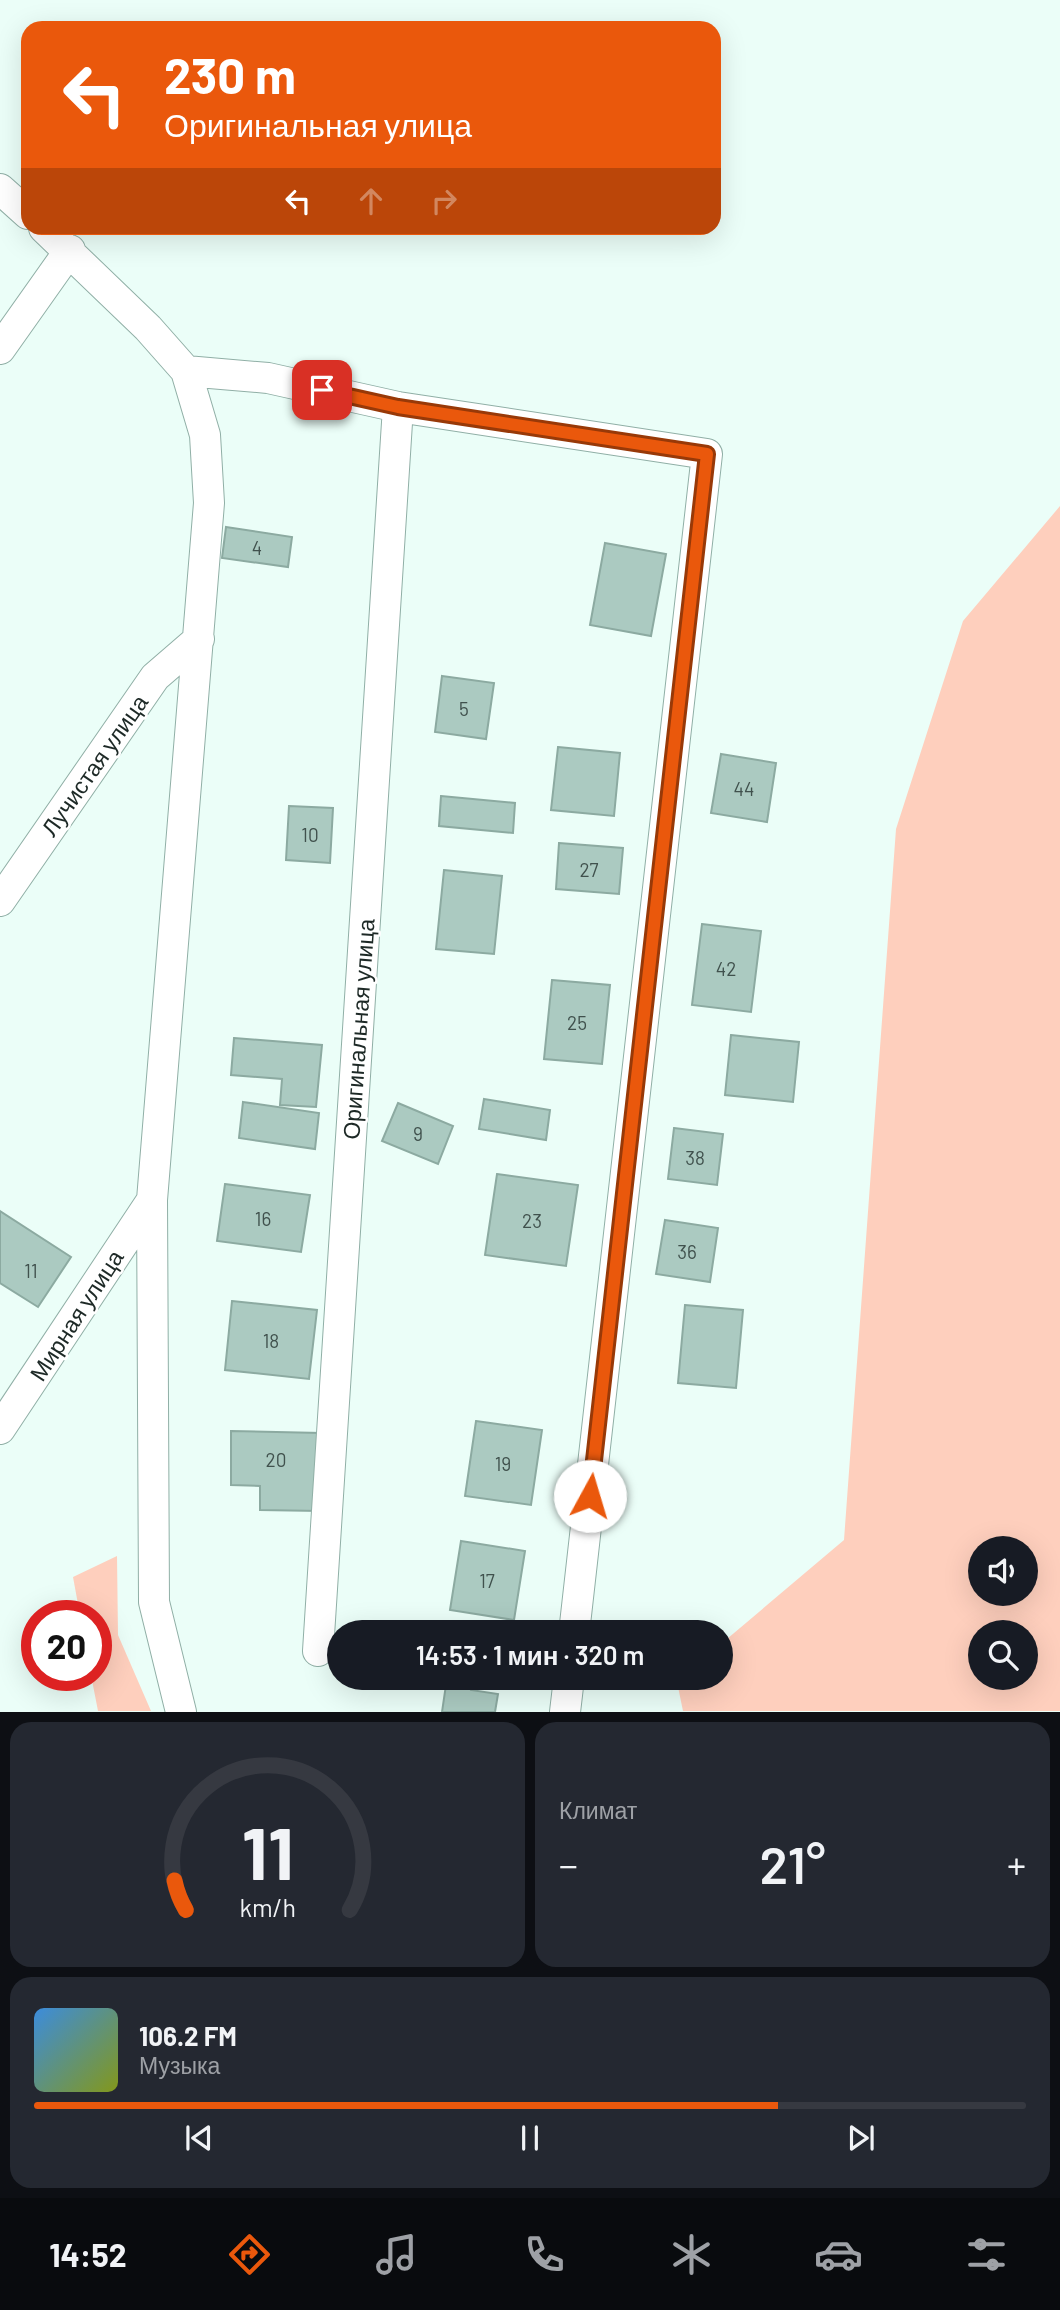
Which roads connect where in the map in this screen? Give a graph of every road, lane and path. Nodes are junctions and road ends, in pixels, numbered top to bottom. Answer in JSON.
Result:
{"nodes":[{"id":1,"x":0,"y":189,"type":"edge"},
{"id":2,"x":21,"y":208,"type":"edge"},
{"id":3,"x":52,"y":235,"type":"edge"},
{"id":4,"x":70,"y":250,"type":"junction"},
{"id":5,"x":0,"y":349,"type":"edge"},
{"id":6,"x":186,"y":372,"type":"junction"},
{"id":7,"x":398,"y":407,"type":"junction"},
{"id":8,"x":199,"y":639,"type":"junction"},
{"id":9,"x":0,"y":901,"type":"edge"},
{"id":10,"x":152,"y":1200,"type":"junction"},
{"id":11,"x":0,"y":1430,"type":"edge"},
{"id":12,"x":575,"y":1620,"type":"edge"},
{"id":13,"x":318,"y":1651,"type":"dead end"},
{"id":14,"x":568,"y":1690,"type":"edge"},
{"id":15,"x":181,"y":1712,"type":"edge"},
{"id":16,"x":565,"y":1712,"type":"edge"}],
"edges":[{"from":1,"to":2,"type":"street"},
{"from":3,"to":4,"type":"street"},
{"from":4,"to":5,"type":"street"},
{"from":4,"to":6,"type":"street"},
{"from":6,"to":7,"type":"street"},
{"from":6,"to":8,"type":"street"},
{"from":7,"to":12,"type":"street"},
{"from":7,"to":13,"type":"street","name":"Оригинальная улица"},
{"from":8,"to":9,"type":"street","name":"Лучистая улица"},
{"from":8,"to":10,"type":"street"},
{"from":10,"to":11,"type":"street","name":"Мирная улица"},
{"from":10,"to":15,"type":"street"},
{"from":14,"to":16,"type":"street"}]}
